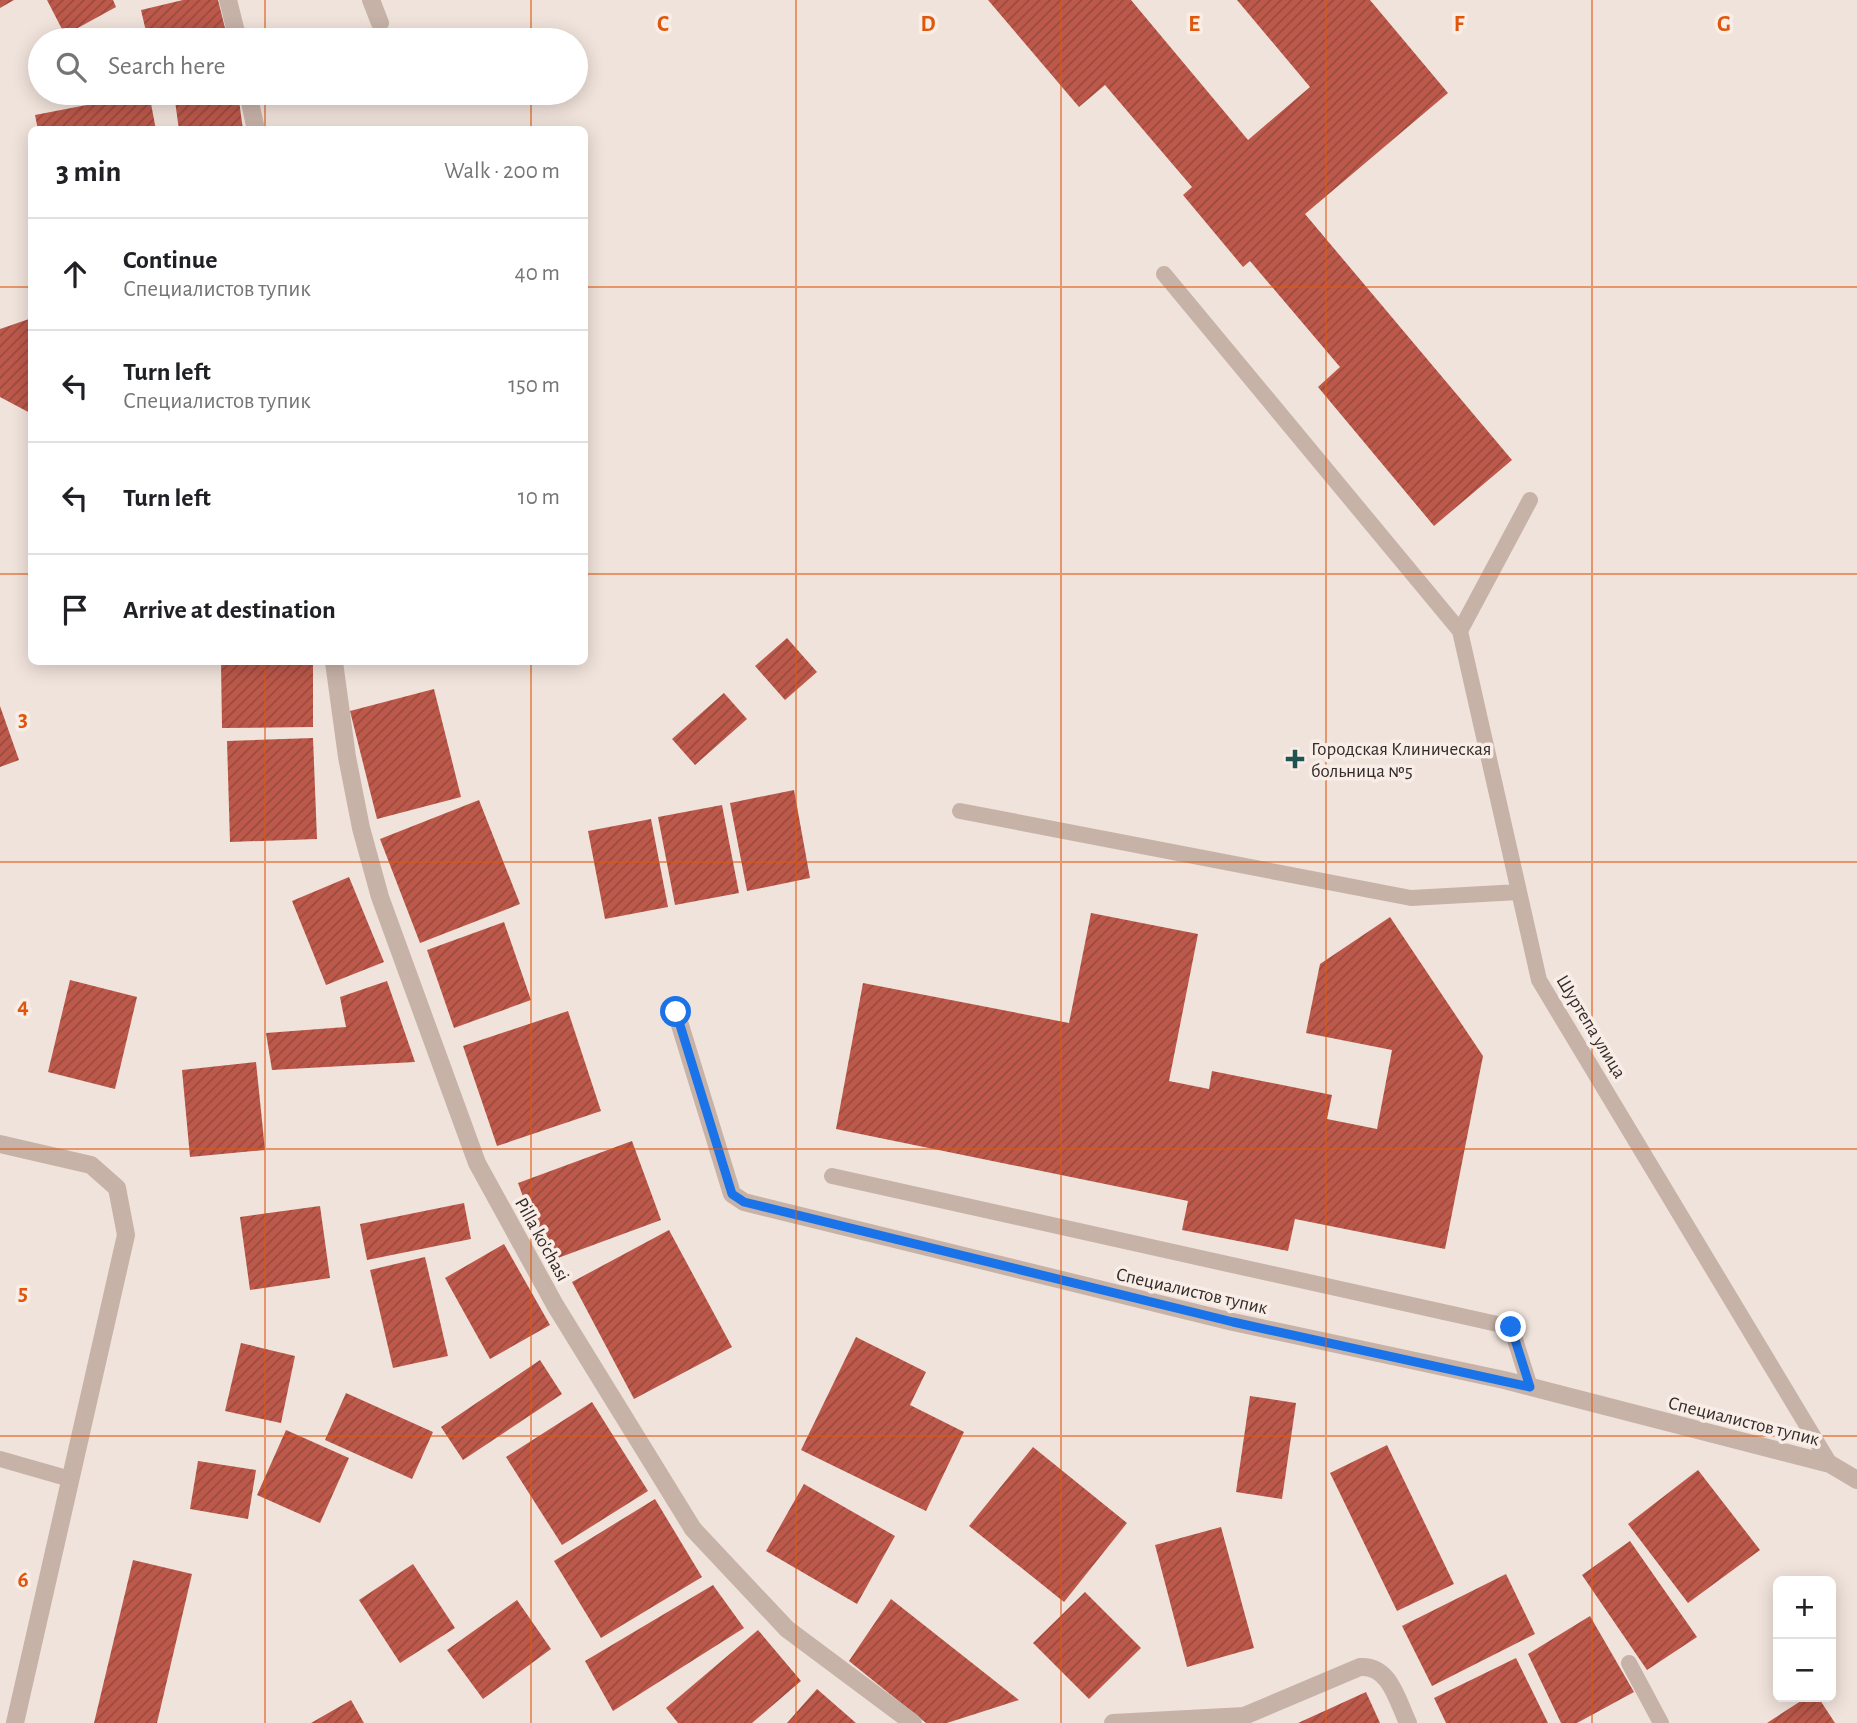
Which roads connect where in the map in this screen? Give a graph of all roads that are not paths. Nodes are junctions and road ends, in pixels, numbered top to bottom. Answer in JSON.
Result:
{"nodes":[{"id":1,"x":228,"y":0,"type":"edge"},
{"id":2,"x":371,"y":0,"type":"edge"},
{"id":3,"x":380,"y":23,"type":"dead end"},
{"id":4,"x":235,"y":28,"type":"edge"},
{"id":5,"x":251,"y":105,"type":"edge"},
{"id":6,"x":255,"y":126,"type":"edge"},
{"id":7,"x":1164,"y":274,"type":"dead end"},
{"id":8,"x":1530,"y":500,"type":"dead end"},
{"id":9,"x":1460,"y":631,"type":"junction"},
{"id":10,"x":334,"y":665,"type":"edge"},
{"id":11,"x":960,"y":811,"type":"dead end"},
{"id":12,"x":1519,"y":892,"type":"junction"},
{"id":13,"x":676,"y":1012,"type":"dead end"},
{"id":14,"x":0,"y":1144,"type":"edge"},
{"id":15,"x":832,"y":1176,"type":"dead end"},
{"id":16,"x":1530,"y":1387,"type":"junction"},
{"id":17,"x":0,"y":1459,"type":"edge"},
{"id":18,"x":1830,"y":1464,"type":"junction"},
{"id":19,"x":70,"y":1479,"type":"junction"},
{"id":20,"x":1857,"y":1480,"type":"edge"},
{"id":21,"x":1629,"y":1663,"type":"dead end"},
{"id":22,"x":15,"y":1723,"type":"edge"},
{"id":23,"x":914,"y":1723,"type":"edge"},
{"id":24,"x":1113,"y":1723,"type":"edge"},
{"id":25,"x":1408,"y":1723,"type":"edge"},
{"id":26,"x":1661,"y":1723,"type":"edge"}],
"edges":[{"from":1,"to":4,"type":"street"},
{"from":2,"to":3,"type":"street"},
{"from":5,"to":6,"type":"street"},
{"from":7,"to":9,"type":"lane"},
{"from":8,"to":9,"type":"lane"},
{"from":9,"to":12,"type":"lane","name":"Шуртепа улица"},
{"from":10,"to":23,"type":"street","name":"Pilla ko'chasi"},
{"from":11,"to":12,"type":"lane"},
{"from":12,"to":18,"type":"lane","name":"Шуртепа улица"},
{"from":13,"to":16,"type":"street","name":"Специалистов тупик"},
{"from":14,"to":19,"type":"street"},
{"from":15,"to":16,"type":"lane"},
{"from":16,"to":18,"type":"street","name":"Специалистов тупик"},
{"from":17,"to":19,"type":"lane"},
{"from":18,"to":20,"type":"street","name":"Шуртепа улица"},
{"from":19,"to":22,"type":"street"},
{"from":21,"to":26,"type":"lane"},
{"from":24,"to":25,"type":"street"}]}
